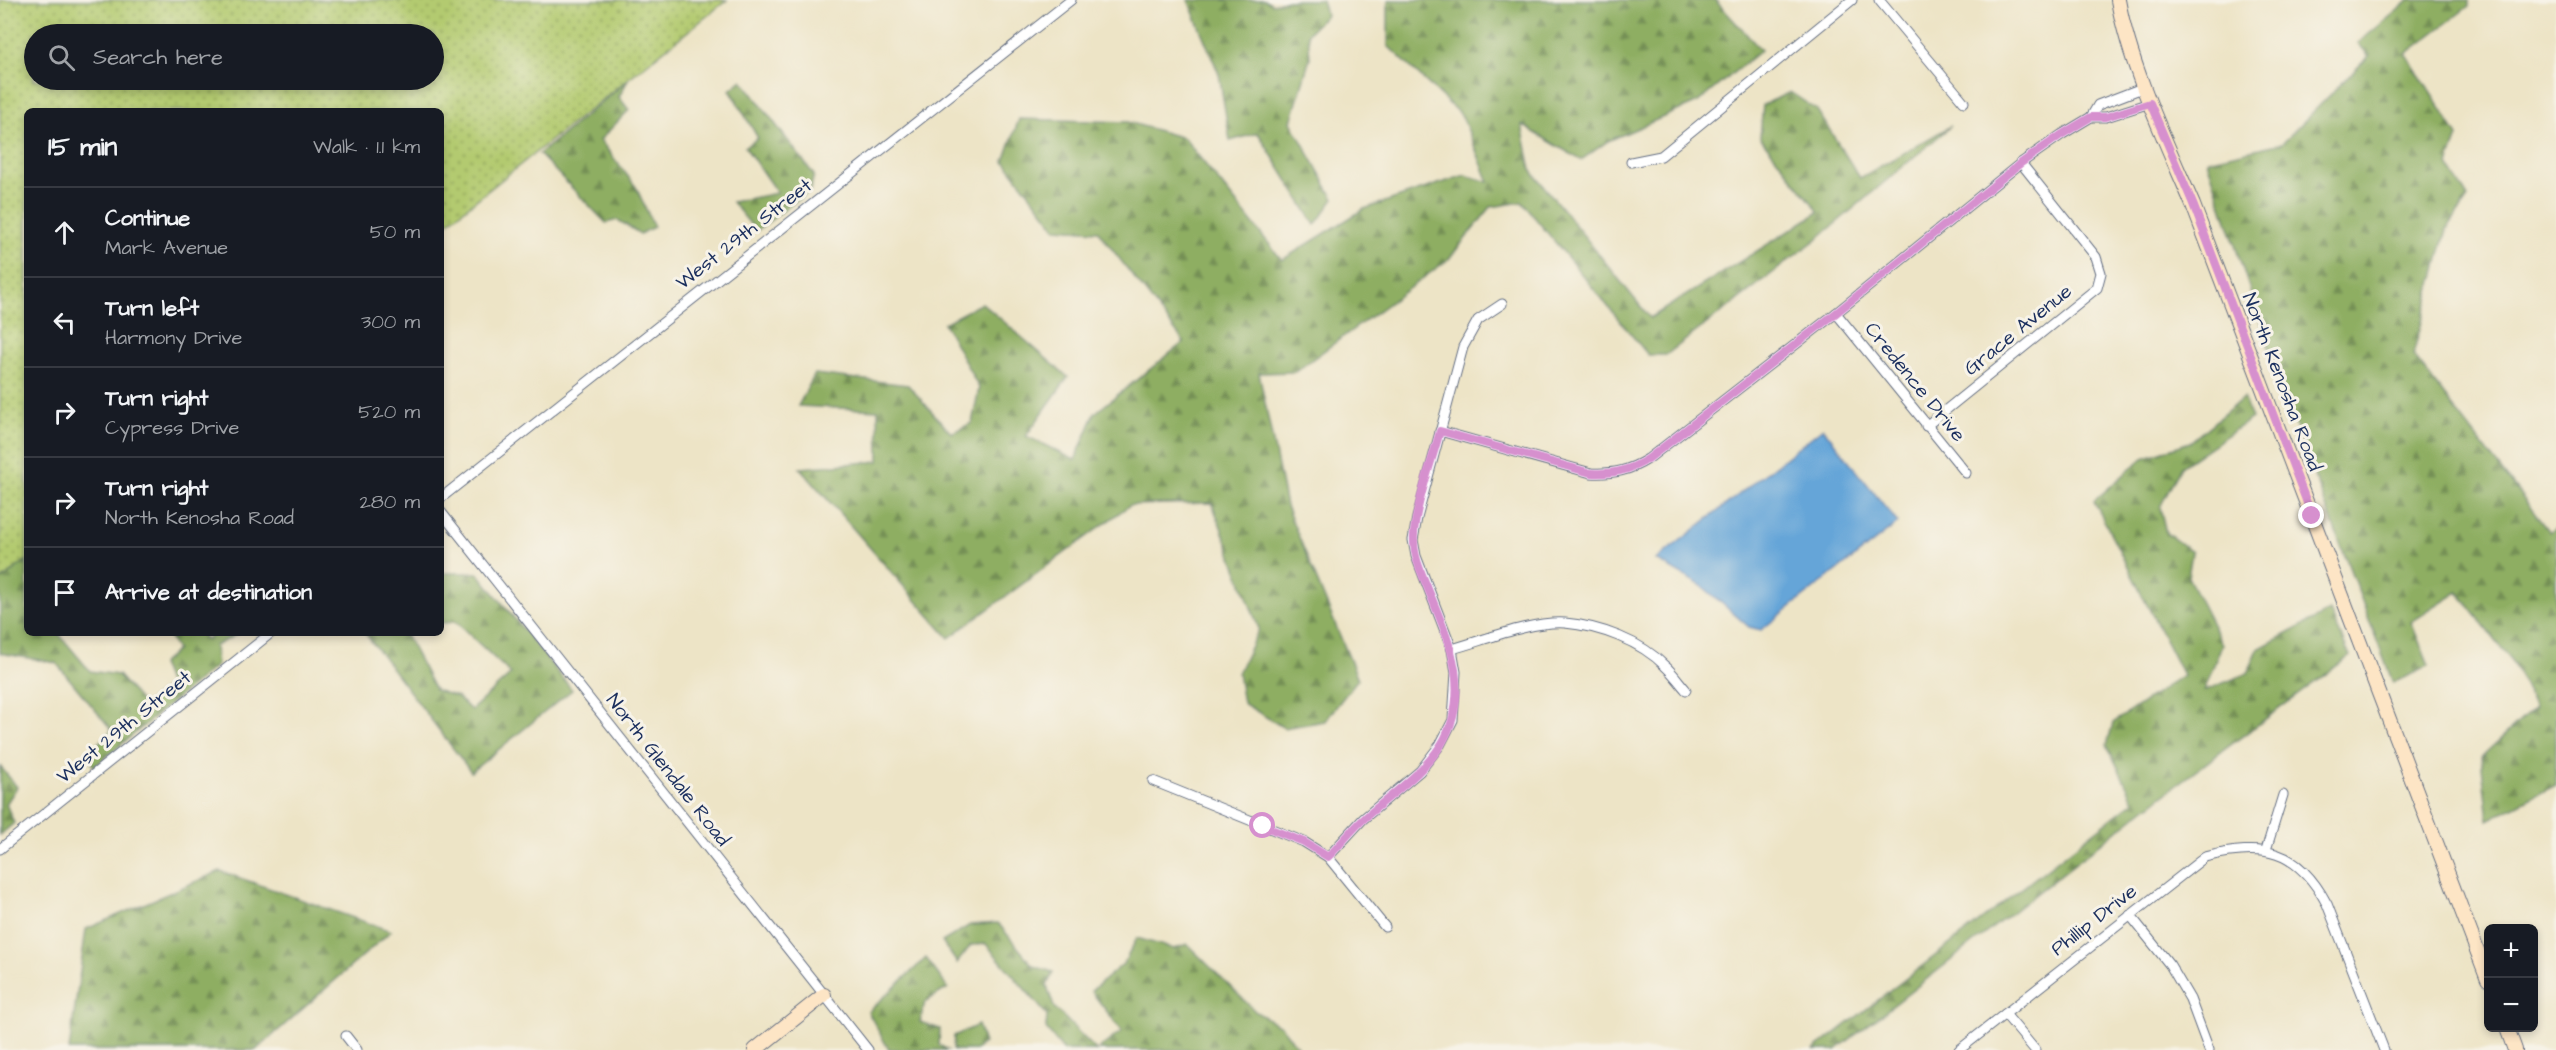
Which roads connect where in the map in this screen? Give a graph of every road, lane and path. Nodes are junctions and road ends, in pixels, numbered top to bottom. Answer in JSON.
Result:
{"nodes":[{"id":1,"x":1071,"y":0,"type":"edge"},
{"id":2,"x":1852,"y":0,"type":"edge"},
{"id":3,"x":1879,"y":0,"type":"edge"},
{"id":4,"x":2118,"y":0,"type":"edge"},
{"id":5,"x":2145,"y":87,"type":"junction"},
{"id":6,"x":1964,"y":102,"type":"dead end"},
{"id":7,"x":2150,"y":103,"type":"junction"},
{"id":8,"x":2091,"y":117,"type":"junction"},
{"id":9,"x":1631,"y":162,"type":"dead end"},
{"id":10,"x":2021,"y":163,"type":"junction"},
{"id":11,"x":1502,"y":304,"type":"dead end"},
{"id":12,"x":1836,"y":313,"type":"junction"},
{"id":13,"x":1926,"y":426,"type":"junction"},
{"id":14,"x":1440,"y":431,"type":"junction"},
{"id":15,"x":1966,"y":473,"type":"dead end"},
{"id":16,"x":444,"y":496,"type":"edge"},
{"id":17,"x":444,"y":516,"type":"edge"},
{"id":18,"x":267,"y":636,"type":"edge"},
{"id":19,"x":1452,"y":649,"type":"junction"},
{"id":20,"x":1686,"y":690,"type":"dead end"},
{"id":21,"x":1153,"y":781,"type":"dead end"},
{"id":22,"x":2283,"y":795,"type":"dead end"},
{"id":23,"x":0,"y":849,"type":"edge"},
{"id":24,"x":2266,"y":850,"type":"junction"},
{"id":25,"x":1328,"y":857,"type":"junction"},
{"id":26,"x":2130,"y":915,"type":"junction"},
{"id":27,"x":1385,"y":927,"type":"dead end"},
{"id":28,"x":2488,"y":978,"type":"edge"},
{"id":29,"x":824,"y":995,"type":"junction"},
{"id":30,"x":2005,"y":1014,"type":"junction"},
{"id":31,"x":2508,"y":1032,"type":"edge"},
{"id":32,"x":346,"y":1036,"type":"dead end"},
{"id":33,"x":357,"y":1050,"type":"edge"},
{"id":34,"x":755,"y":1050,"type":"edge"},
{"id":35,"x":868,"y":1050,"type":"edge"},
{"id":36,"x":1959,"y":1050,"type":"edge"},
{"id":37,"x":2034,"y":1050,"type":"edge"},
{"id":38,"x":2209,"y":1050,"type":"edge"},
{"id":39,"x":2384,"y":1050,"type":"edge"},
{"id":40,"x":2515,"y":1050,"type":"edge"}],
"edges":[{"from":1,"to":16,"type":"street","name":"West 29th Street"},
{"from":2,"to":9,"type":"street"},
{"from":3,"to":6,"type":"street"},
{"from":4,"to":5,"type":"street","name":"North Kenosha Road"},
{"from":5,"to":7,"type":"street","name":"North Kenosha Road"},
{"from":5,"to":8,"type":"street"},
{"from":7,"to":8,"type":"street"},
{"from":7,"to":28,"type":"street","name":"North Kenosha Road"},
{"from":8,"to":10,"type":"street"},
{"from":10,"to":12,"type":"street"},
{"from":10,"to":13,"type":"street","name":"Grace Avenue"},
{"from":11,"to":14,"type":"street"},
{"from":12,"to":13,"type":"street","name":"Credence Drive"},
{"from":12,"to":14,"type":"street"},
{"from":13,"to":15,"type":"street","name":"Credence Drive"},
{"from":14,"to":19,"type":"street"},
{"from":17,"to":29,"type":"street","name":"North Glendale Road"},
{"from":18,"to":23,"type":"street","name":"West 29th Street"},
{"from":19,"to":20,"type":"street"},
{"from":19,"to":25,"type":"street"},
{"from":21,"to":25,"type":"street"},
{"from":22,"to":24,"type":"street"},
{"from":24,"to":26,"type":"street","name":"Phillip Drive"},
{"from":24,"to":39,"type":"street","name":"Phillip Drive"},
{"from":25,"to":27,"type":"street"},
{"from":26,"to":30,"type":"street","name":"Phillip Drive"},
{"from":26,"to":38,"type":"street"},
{"from":29,"to":34,"type":"street"},
{"from":29,"to":35,"type":"street","name":"North Glendale Road"},
{"from":30,"to":36,"type":"street","name":"Phillip Drive"},
{"from":30,"to":37,"type":"street"},
{"from":31,"to":40,"type":"street"},
{"from":32,"to":33,"type":"street"}]}
